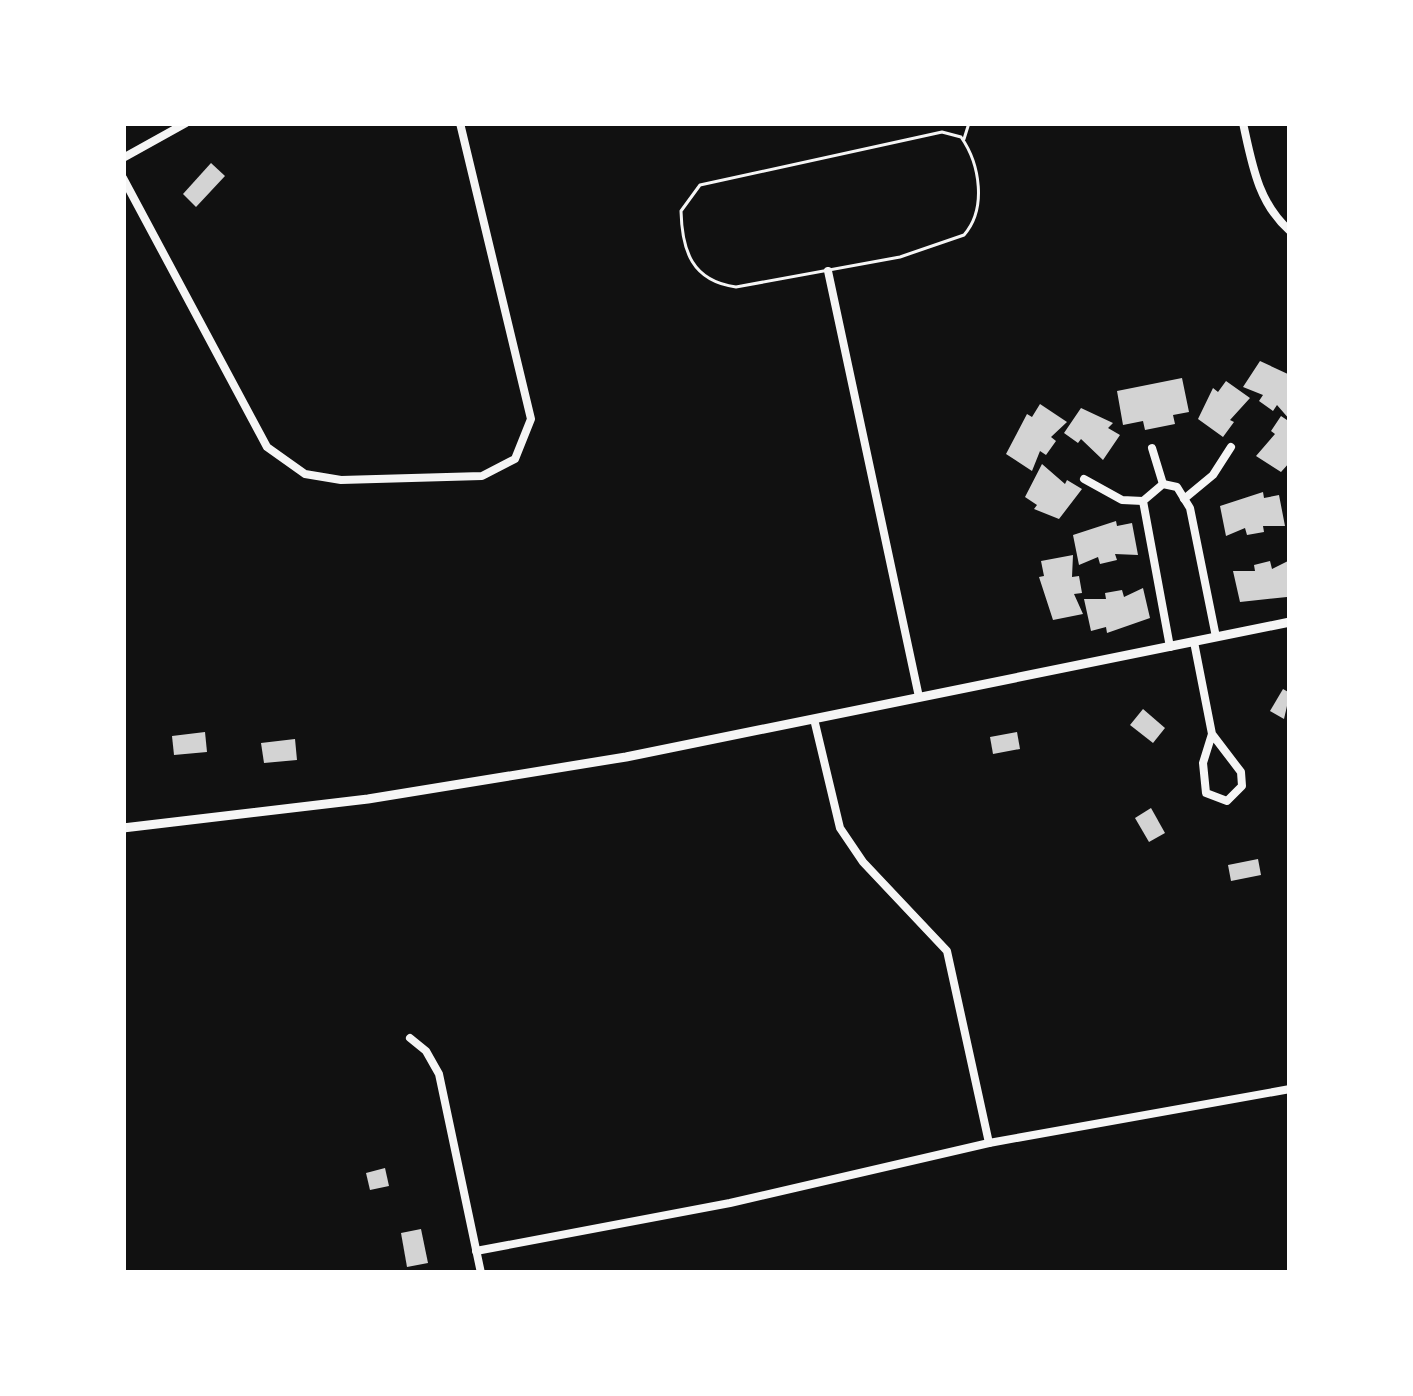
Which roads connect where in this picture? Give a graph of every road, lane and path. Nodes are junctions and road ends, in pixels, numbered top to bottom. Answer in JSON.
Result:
{"nodes":[{"id":1,"x":186,"y":123,"type":"edge"},
{"id":2,"x":460,"y":123,"type":"edge"},
{"id":3,"x":970,"y":123,"type":"edge"},
{"id":4,"x":1243,"y":123,"type":"edge"},
{"id":5,"x":964,"y":140,"type":"junction"},
{"id":6,"x":123,"y":158,"type":"edge"},
{"id":7,"x":123,"y":178,"type":"edge"},
{"id":8,"x":1290,"y":232,"type":"edge"},
{"id":9,"x":828,"y":271,"type":"junction"},
{"id":10,"x":1152,"y":448,"type":"dead end"},
{"id":11,"x":1231,"y":448,"type":"dead end"},
{"id":12,"x":1084,"y":479,"type":"dead end"},
{"id":13,"x":1162,"y":484,"type":"junction"},
{"id":14,"x":1184,"y":499,"type":"junction"},
{"id":15,"x":1143,"y":501,"type":"junction"},
{"id":16,"x":1290,"y":622,"type":"edge"},
{"id":17,"x":1216,"y":637,"type":"junction"},
{"id":18,"x":1194,"y":642,"type":"junction"},
{"id":19,"x":1170,"y":647,"type":"junction"},
{"id":20,"x":919,"y":697,"type":"junction"},
{"id":21,"x":814,"y":719,"type":"junction"},
{"id":22,"x":1212,"y":734,"type":"junction"},
{"id":23,"x":123,"y":828,"type":"edge"},
{"id":24,"x":410,"y":1039,"type":"dead end"},
{"id":25,"x":1290,"y":1089,"type":"edge"},
{"id":26,"x":989,"y":1143,"type":"junction"},
{"id":27,"x":476,"y":1251,"type":"junction"},
{"id":28,"x":481,"y":1273,"type":"edge"}],
"edges":[{"from":1,"to":6,"type":"street"},
{"from":2,"to":7,"type":"street"},
{"from":3,"to":5,"type":"lane"},
{"from":4,"to":8,"type":"street"},
{"from":5,"to":9,"type":"lane"},
{"from":5,"to":9,"type":"lane"},
{"from":9,"to":20,"type":"street"},
{"from":10,"to":13,"type":"street"},
{"from":11,"to":14,"type":"street"},
{"from":12,"to":15,"type":"street"},
{"from":13,"to":14,"type":"street"},
{"from":13,"to":15,"type":"street"},
{"from":14,"to":17,"type":"street"},
{"from":15,"to":19,"type":"street"},
{"from":16,"to":17,"type":"street"},
{"from":17,"to":18,"type":"street"},
{"from":18,"to":19,"type":"street"},
{"from":18,"to":22,"type":"street"},
{"from":19,"to":20,"type":"street"},
{"from":20,"to":21,"type":"street"},
{"from":21,"to":23,"type":"street"},
{"from":21,"to":26,"type":"street"},
{"from":22,"to":22,"type":"street"},
{"from":24,"to":27,"type":"street"},
{"from":25,"to":26,"type":"street"},
{"from":26,"to":27,"type":"street"},
{"from":27,"to":28,"type":"street"}]}
